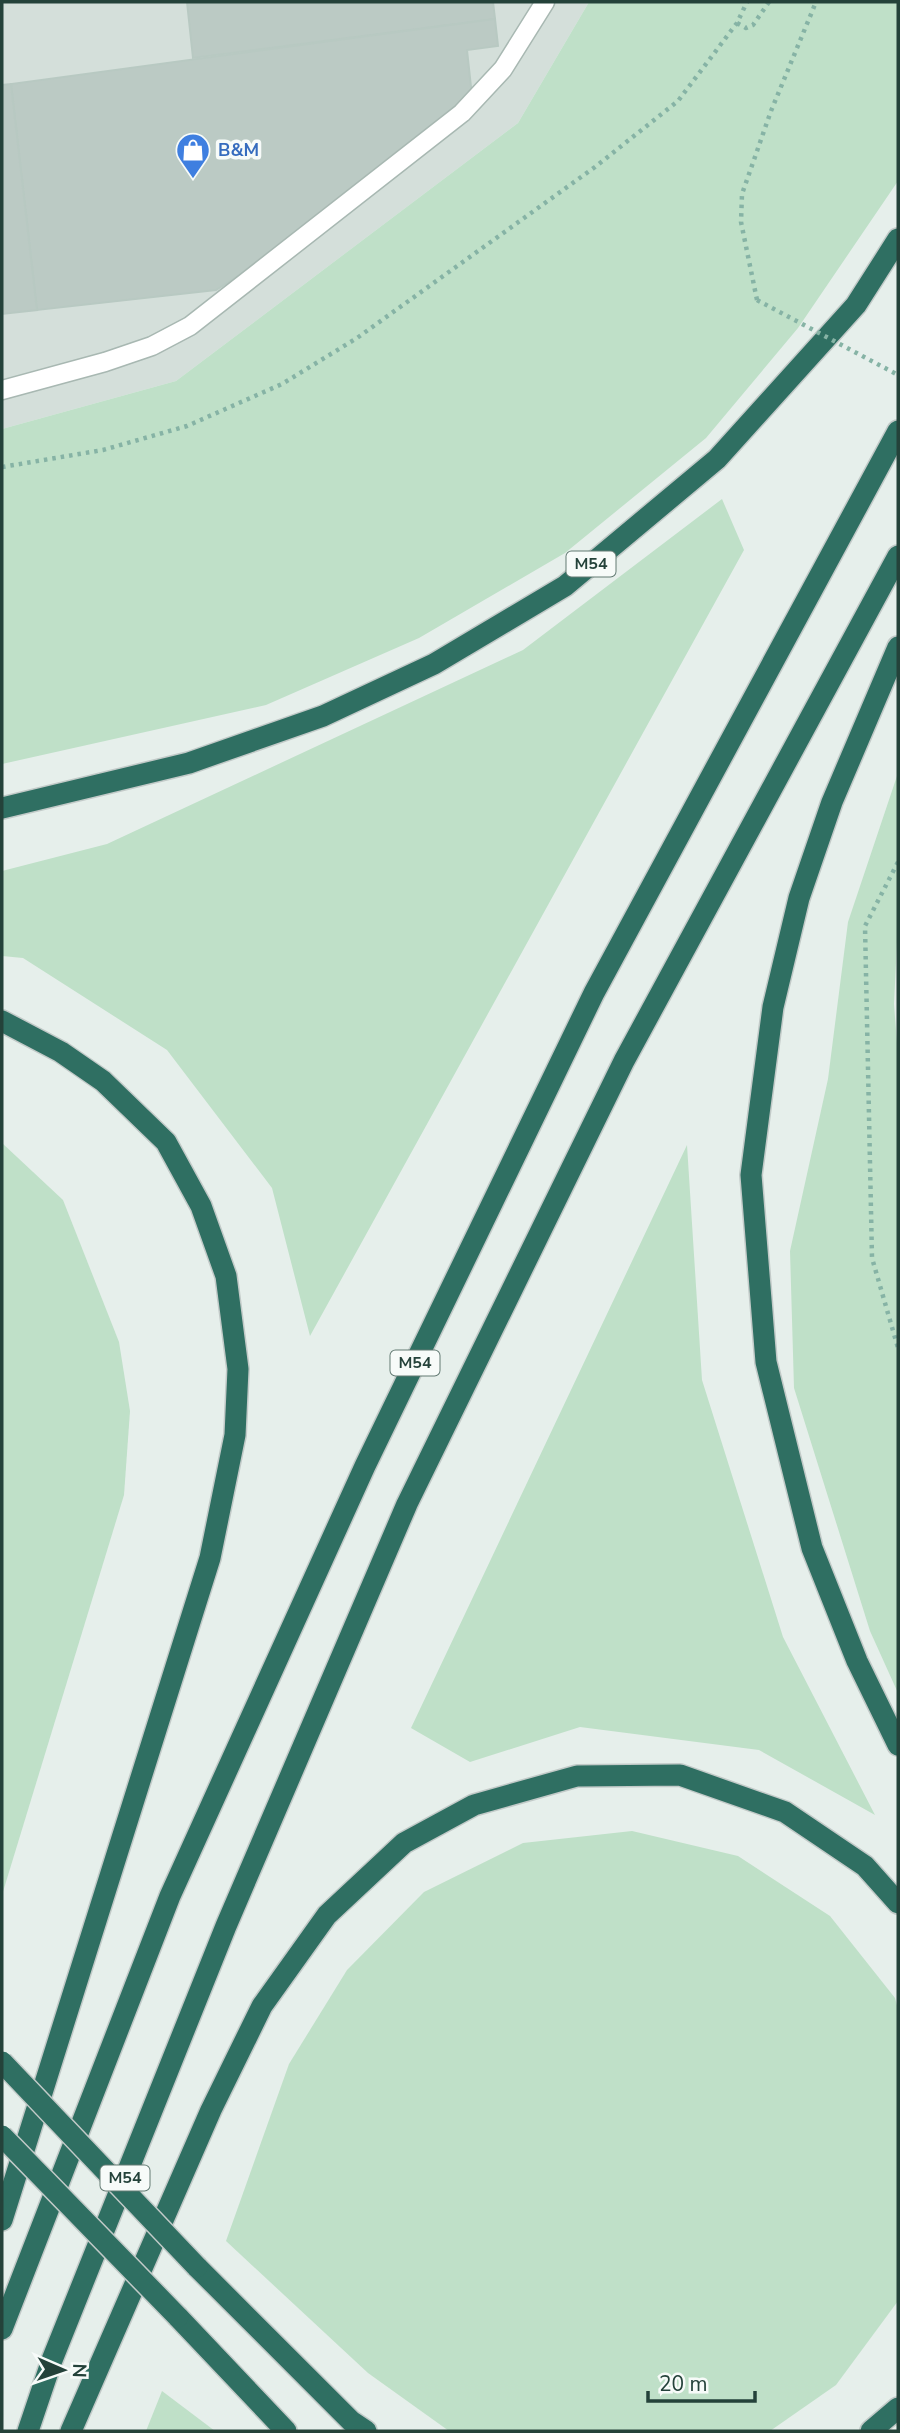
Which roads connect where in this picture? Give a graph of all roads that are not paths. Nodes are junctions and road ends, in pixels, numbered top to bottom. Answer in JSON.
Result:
{"nodes":[{"id":1,"x":545,"y":2,"type":"edge"},
{"id":2,"x":898,"y":239,"type":"edge"},
{"id":3,"x":2,"y":390,"type":"edge"},
{"id":4,"x":898,"y":430,"type":"edge"},
{"id":5,"x":898,"y":556,"type":"edge"},
{"id":6,"x":898,"y":647,"type":"edge"},
{"id":7,"x":2,"y":808,"type":"edge"},
{"id":8,"x":2,"y":1021,"type":"edge"},
{"id":9,"x":898,"y":1745,"type":"edge"},
{"id":10,"x":898,"y":1903,"type":"edge"},
{"id":11,"x":2,"y":2062,"type":"edge"},
{"id":12,"x":2,"y":2136,"type":"edge"},
{"id":13,"x":2,"y":2220,"type":"edge"},
{"id":14,"x":2,"y":2329,"type":"edge"},
{"id":15,"x":898,"y":2408,"type":"edge"},
{"id":16,"x":28,"y":2431,"type":"edge"},
{"id":17,"x":71,"y":2431,"type":"edge"},
{"id":18,"x":286,"y":2431,"type":"edge"},
{"id":19,"x":366,"y":2431,"type":"edge"},
{"id":20,"x":871,"y":2431,"type":"edge"}],
"edges":[{"from":1,"to":3,"type":"lane"},
{"from":2,"to":7,"type":"highway","number":"M54"},
{"from":4,"to":14,"type":"highway","number":"M54"},
{"from":5,"to":16,"type":"highway","number":"M54"},
{"from":6,"to":9,"type":"highway"},
{"from":8,"to":13,"type":"highway"},
{"from":10,"to":17,"type":"highway","number":"M54"},
{"from":11,"to":19,"type":"highway","number":"M54","bridge":true},
{"from":12,"to":18,"type":"highway","bridge":true},
{"from":15,"to":20,"type":"highway"}]}
